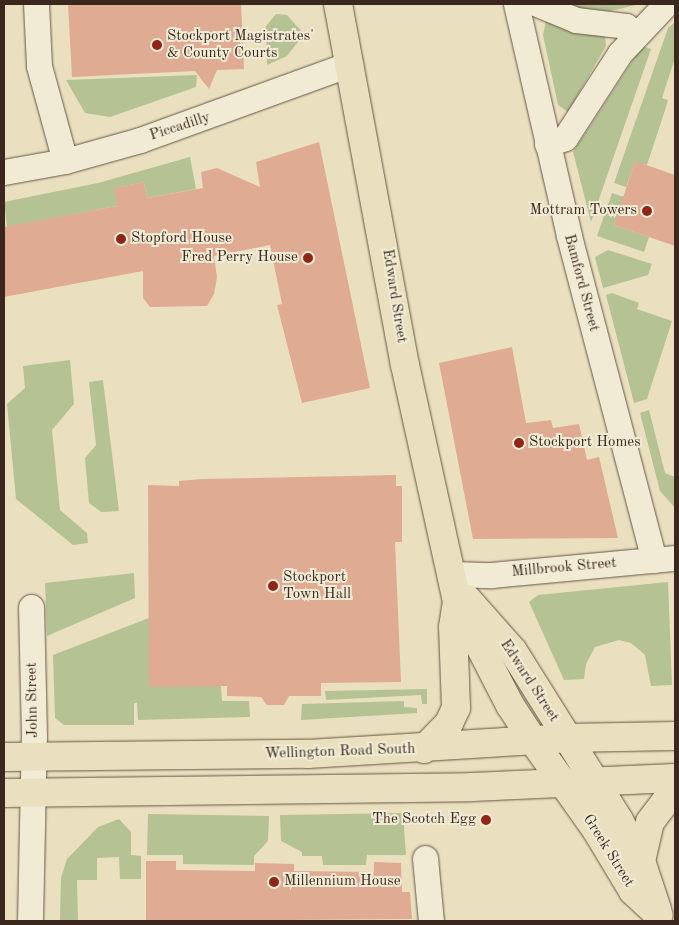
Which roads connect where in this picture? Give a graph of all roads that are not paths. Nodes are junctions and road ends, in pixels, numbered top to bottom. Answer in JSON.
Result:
{"nodes":[{"id":1,"x":36,"y":4,"type":"edge"},
{"id":2,"x":338,"y":4,"type":"edge"},
{"id":3,"x":516,"y":4,"type":"edge"},
{"id":4,"x":537,"y":4,"type":"edge"},
{"id":5,"x":666,"y":4,"type":"edge"},
{"id":6,"x":636,"y":33,"type":"junction"},
{"id":7,"x":350,"y":64,"type":"junction"},
{"id":8,"x":547,"y":144,"type":"junction"},
{"id":9,"x":66,"y":161,"type":"junction"},
{"id":10,"x":4,"y":172,"type":"edge"},
{"id":11,"x":665,"y":559,"type":"edge"},
{"id":12,"x":455,"y":588,"type":"junction"},
{"id":13,"x":31,"y":607,"type":"dead end"},
{"id":14,"x":675,"y":736,"type":"edge"},
{"id":15,"x":567,"y":738,"type":"junction"},
{"id":16,"x":534,"y":742,"type":"junction"},
{"id":17,"x":424,"y":749,"type":"junction"},
{"id":18,"x":33,"y":756,"type":"junction"},
{"id":19,"x":4,"y":757,"type":"edge"},
{"id":20,"x":675,"y":778,"type":"edge"},
{"id":21,"x":596,"y":782,"type":"junction"},
{"id":22,"x":563,"y":783,"type":"junction"},
{"id":23,"x":675,"y":789,"type":"edge"},
{"id":24,"x":4,"y":793,"type":"edge"},
{"id":25,"x":32,"y":793,"type":"junction"},
{"id":26,"x":425,"y":858,"type":"dead end"},
{"id":27,"x":641,"y":861,"type":"junction"},
{"id":28,"x":661,"y":918,"type":"edge"},
{"id":29,"x":30,"y":921,"type":"edge"},
{"id":30,"x":432,"y":921,"type":"edge"}],
"edges":[{"from":1,"to":9,"type":"street"},
{"from":2,"to":7,"type":"main road","name":"Edward Street"},
{"from":3,"to":8,"type":"street","name":"Bamford Street"},
{"from":4,"to":6,"type":"street"},
{"from":5,"to":6,"type":"street"},
{"from":6,"to":8,"type":"street"},
{"from":7,"to":9,"type":"street","name":"Piccadilly"},
{"from":7,"to":12,"type":"main road","name":"Edward Street"},
{"from":8,"to":11,"type":"street","name":"Bamford Street"},
{"from":9,"to":10,"type":"street","name":"Piccadilly"},
{"from":11,"to":12,"type":"street","name":"Millbrook Street"},
{"from":12,"to":15,"type":"main road","name":"Edward Street"},
{"from":12,"to":16,"type":"main road","name":"Edward Street"},
{"from":12,"to":17,"type":"main road"},
{"from":13,"to":18,"type":"street","name":"John Street"},
{"from":14,"to":15,"type":"main road","name":"Wellington Road South"},
{"from":15,"to":16,"type":"main road","name":"Wellington Road South"},
{"from":15,"to":21,"type":"main road","name":"Edward Street"},
{"from":16,"to":17,"type":"main road","name":"Wellington Road South"},
{"from":16,"to":22,"type":"main road","name":"Edward Street"},
{"from":17,"to":18,"type":"main road","name":"Wellington Road South"},
{"from":18,"to":19,"type":"main road","name":"Wellington Road South"},
{"from":18,"to":25,"type":"street","name":"John Street"},
{"from":20,"to":21,"type":"main road"},
{"from":21,"to":22,"type":"main road"},
{"from":21,"to":27,"type":"main road","name":"Greek Street"},
{"from":22,"to":25,"type":"main road"},
{"from":22,"to":28,"type":"main road","name":"Greek Street"},
{"from":23,"to":27,"type":"main road"},
{"from":24,"to":25,"type":"main road"},
{"from":25,"to":29,"type":"street","name":"John Street"},
{"from":26,"to":30,"type":"street"},
{"from":27,"to":28,"type":"main road","name":"Greek Street"}]}
